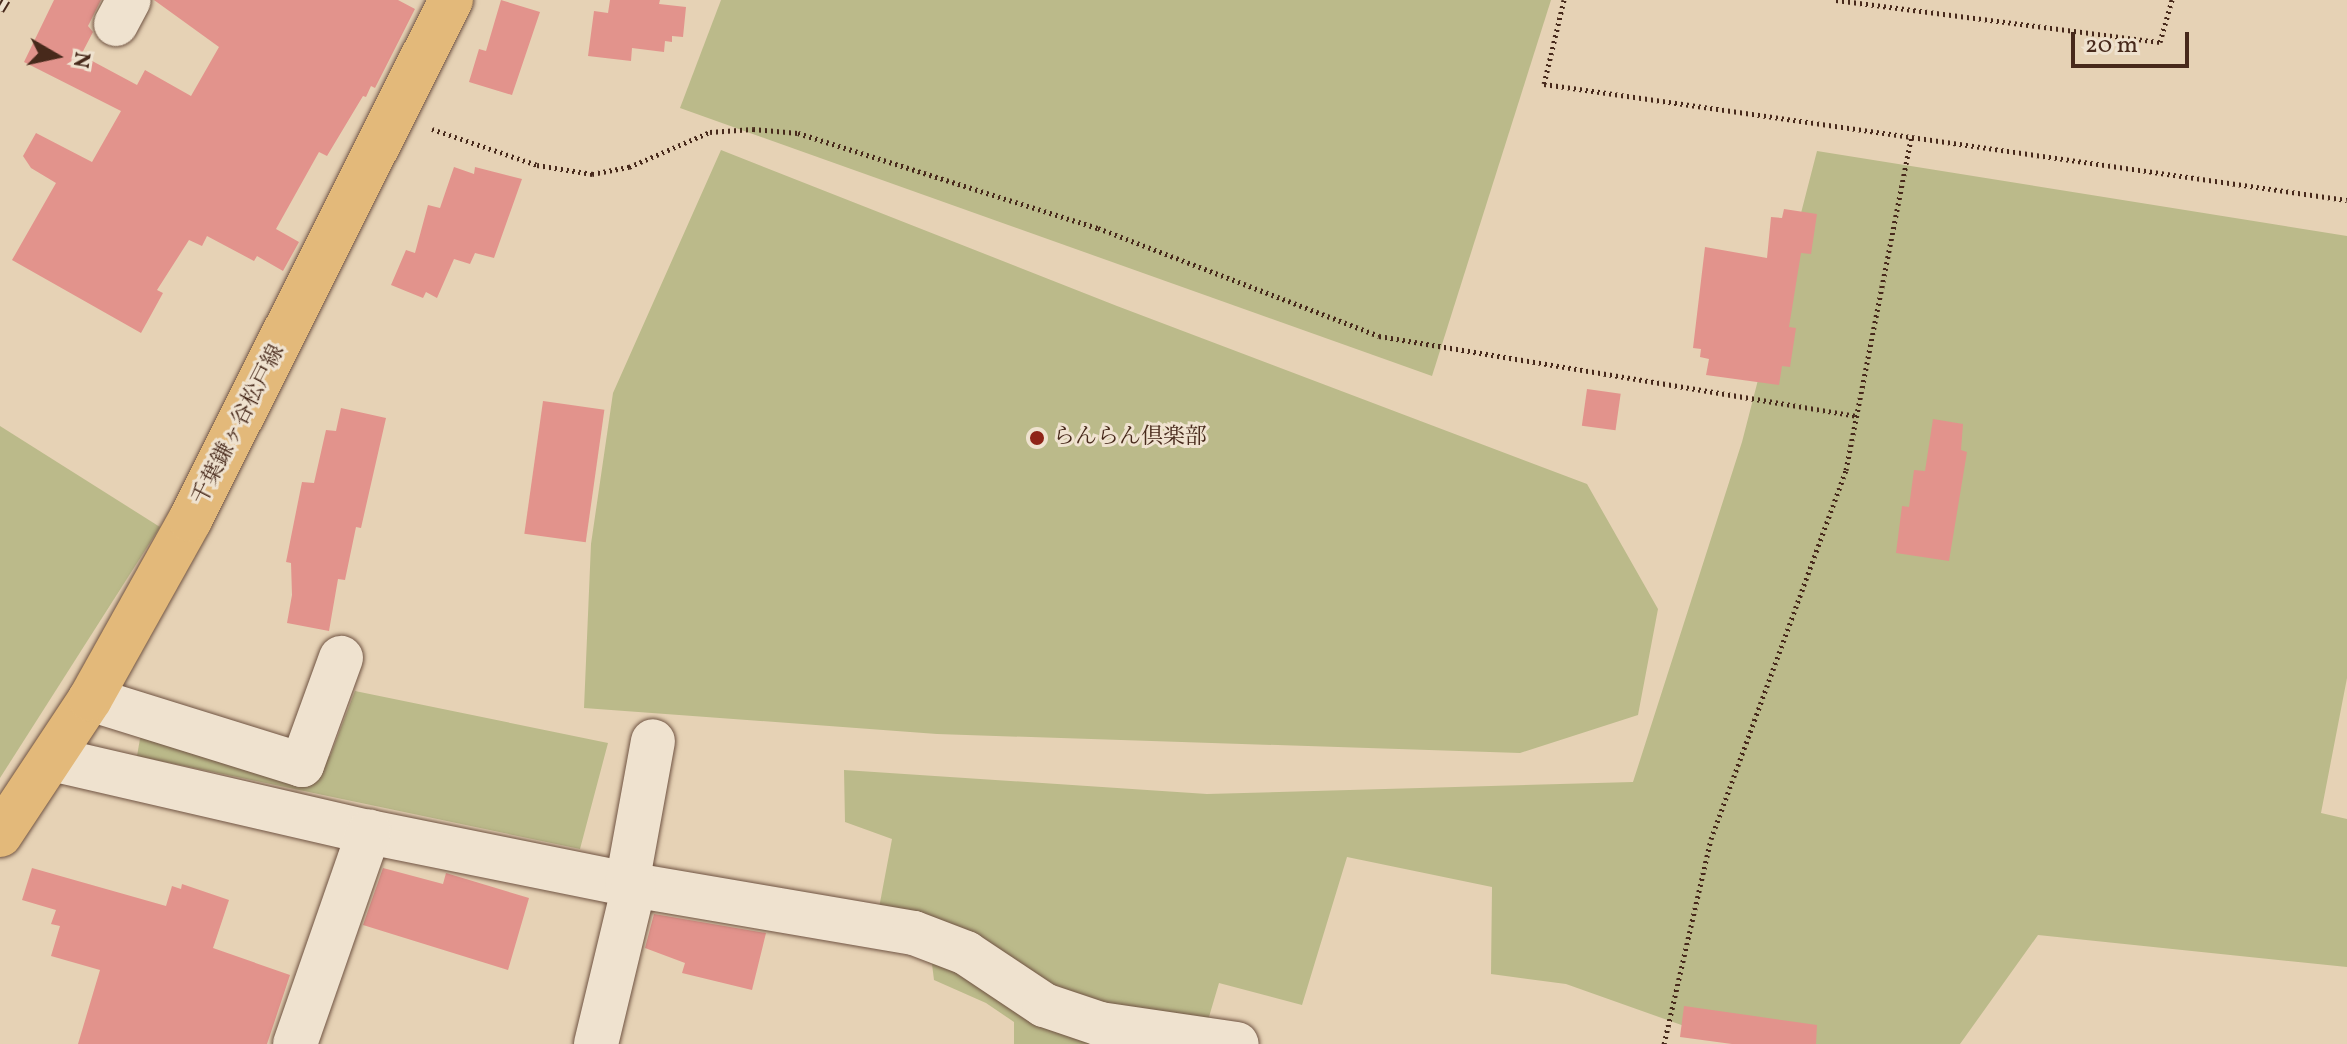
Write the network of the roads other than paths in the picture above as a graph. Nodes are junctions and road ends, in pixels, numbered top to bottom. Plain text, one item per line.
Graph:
1 (442, 3) edge
2 (341, 658) dead end
3 (90, 699) junction
4 (653, 741) dead end
5 (52, 759) junction
6 (369, 832) junction
7 (0, 835) edge
8 (631, 885) junction
9 (295, 1044) edge
10 (596, 1044) edge
11 (1237, 1044) edge

1 - 3 main road, 千葉鎌ヶ谷松戸線
2 - 3 street
3 - 5 main road, 千葉鎌ヶ谷松戸線
4 - 8 street
5 - 6 street
5 - 7 main road, 千葉鎌ヶ谷松戸線
6 - 8 street
6 - 9 street
8 - 10 street
8 - 11 street

